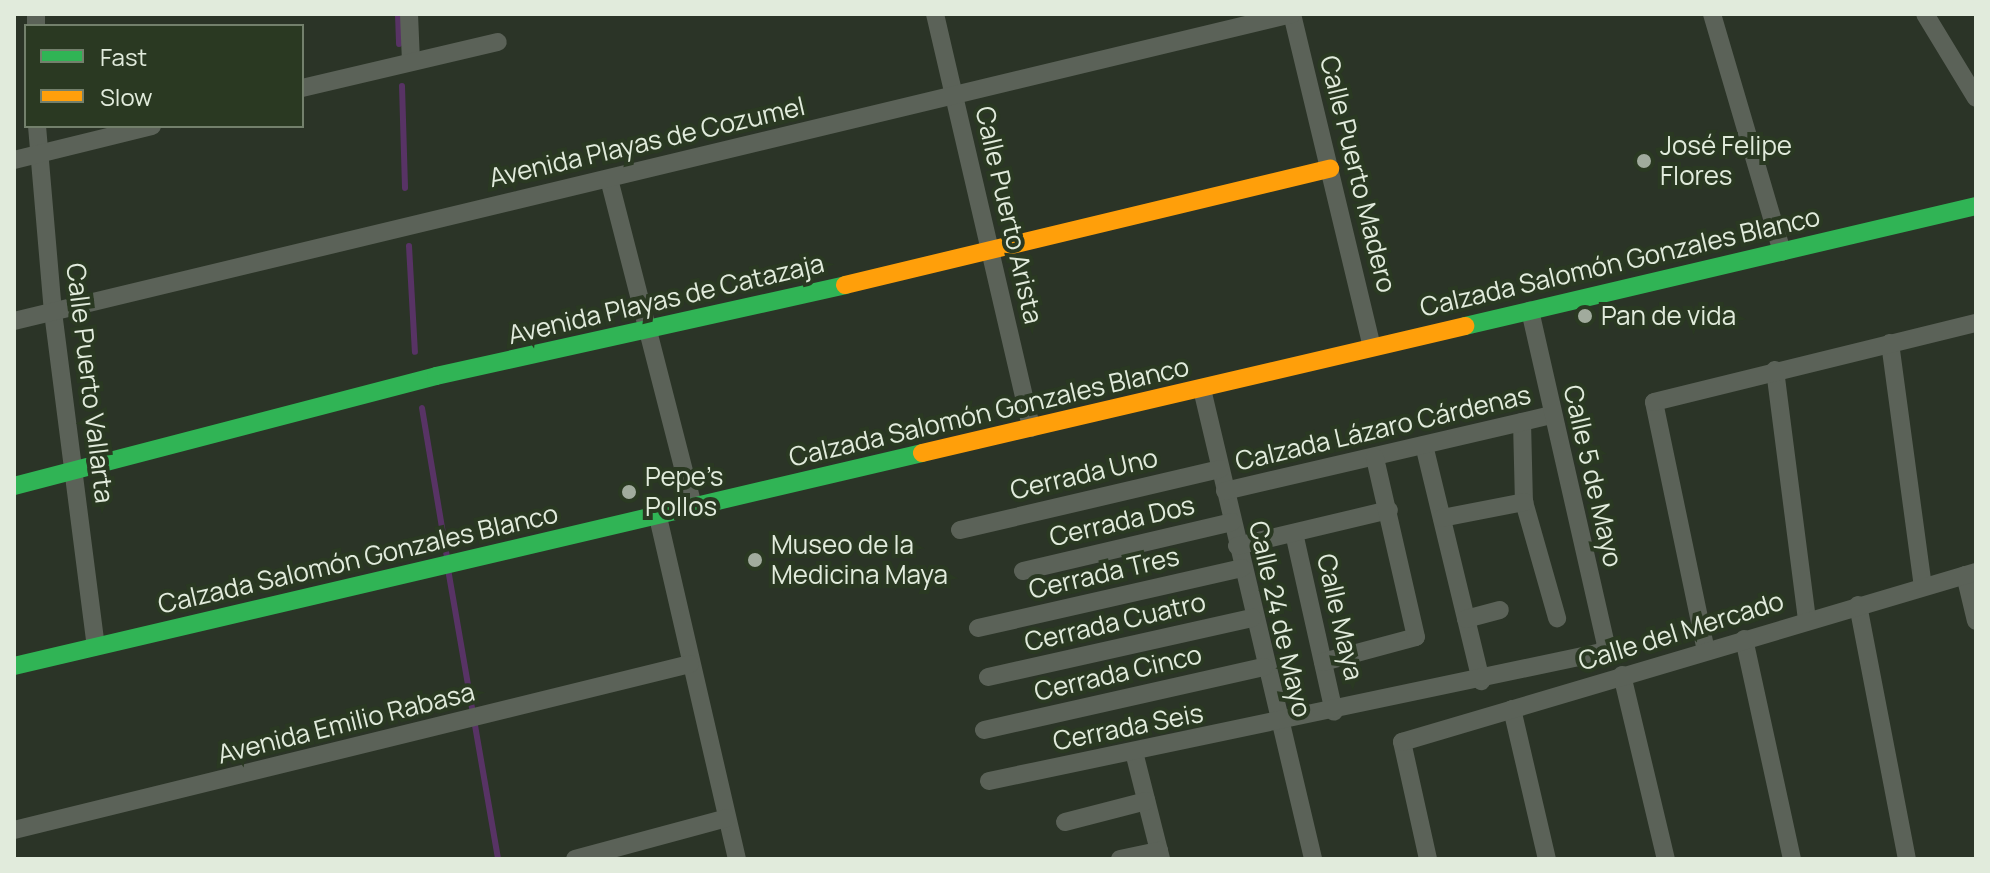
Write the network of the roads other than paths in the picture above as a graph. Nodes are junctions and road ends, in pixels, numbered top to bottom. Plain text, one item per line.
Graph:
1 (409, 14) edge
2 (935, 14) edge
3 (1292, 14) edge
4 (1712, 14) edge
5 (1925, 14) edge
6 (498, 42) dead end
7 (411, 61) junction
8 (304, 88) edge
9 (955, 97) junction
10 (1976, 98) edge
11 (37, 128) edge
12 (144, 128) edge
13 (37, 155) junction
14 (14, 160) edge
15 (1330, 169) junction
16 (609, 179) junction
17 (1976, 206) edge
18 (992, 252) junction
19 (1782, 252) junction
20 (1530, 311) junction
21 (53, 312) junction
22 (14, 321) edge
23 (1976, 323) edge
24 (649, 331) junction
25 (1890, 343) junction
26 (1372, 346) junction
27 (1775, 370) junction
28 (1202, 389) junction
29 (1552, 415) junction
30 (1522, 422) junction
31 (1031, 428) junction
32 (1424, 445) junction
33 (1375, 458) junction
34 (1220, 469) junction
35 (75, 472) junction
36 (14, 486) edge
37 (1225, 491) junction
38 (1524, 502) junction
39 (693, 507) junction
40 (1389, 510) junction
41 (658, 517) junction
42 (1442, 518) junction
43 (1232, 522) junction
44 (960, 530) dead end
45 (1294, 533) junction
46 (1237, 546) junction
47 (1242, 568) junction
48 (1023, 571) dead end
49 (1970, 573) edge
50 (1923, 586) junction
51 (1858, 605) junction
52 (1500, 610) dead end
53 (1253, 618) junction
54 (1557, 618) dead end
55 (1466, 619) junction
56 (1807, 620) junction
57 (1976, 621) edge
58 (978, 628) dead end
59 (1744, 639) junction
60 (96, 646) junction
61 (1706, 651) junction
62 (1602, 652) joint
63 (1323, 662) junction
64 (690, 664) junction
65 (14, 666) edge
66 (1264, 667) junction
67 (1622, 675) junction
68 (988, 677) dead end
69 (1481, 681) junction
70 (1512, 709) junction
71 (1334, 712) junction
72 (1277, 724) junction
73 (984, 730) dead end
74 (1134, 752) junction
75 (989, 781) dead end
76 (1146, 801) junction
77 (727, 818) junction
78 (1065, 822) dead end
79 (14, 830) edge
80 (1160, 855) edge
81 (575, 859) edge
82 (737, 859) edge
83 (1120, 859) edge
84 (1313, 859) edge
85 (1428, 859) edge
86 (1547, 859) edge
87 (1666, 859) edge
88 (1792, 859) edge
89 (1907, 859) edge

1 - 7 street
2 - 9 street, Calle Puerto Arista
3 - 9 street, Avenida Playas de Cozumel
3 - 15 street, Calle Puerto Madero
4 - 19 street
5 - 10 street
6 - 7 street
7 - 8 street
9 - 16 street, Avenida Playas de Cozumel
9 - 18 street, Calle Puerto Arista
11 - 13 street, Calle Puerto Vallarta
12 - 13 street
13 - 14 street
13 - 21 street, Calle Puerto Vallarta
15 - 18 street, Avenida Playas de Catazaja
15 - 26 street, Calle Puerto Madero
16 - 21 street, Avenida Playas de Cozumel
16 - 24 street
17 - 19 street, Calzada Salomón Gonzales Blanco
18 - 24 street, Avenida Playas de Catazaja
18 - 31 street, Calle Puerto Arista
19 - 20 street, Calzada Salomón Gonzales Blanco
20 - 26 street, Calzada Salomón Gonzales Blanco
20 - 29 street, Calle 5 de Mayo
21 - 22 street, Avenida Playas de Cozumel
21 - 35 street, Calle Puerto Vallarta
23 - 25 street
24 - 35 street, Avenida Playas de Catazaja
24 - 39 street
25 - 27 street
25 - 50 street
26 - 28 street, Calzada Salomón Gonzales Blanco
27 - 56 street
27 - 61 street
28 - 31 street, Calzada Salomón Gonzales Blanco
28 - 34 street, Calle 24 de Mayo
29 - 30 street, Calzada Lázaro Cárdenas
29 - 62 street, Calle 5 de Mayo
30 - 32 street, Calzada Lázaro Cárdenas
30 - 38 street
31 - 39 street, Calzada Salomón Gonzales Blanco
32 - 33 street, Calzada Lázaro Cárdenas
32 - 42 street
33 - 37 street, Calzada Lázaro Cárdenas
33 - 40 street
34 - 37 street, Calle 24 de Mayo
34 - 44 street, Cerrada Uno
35 - 36 street, Avenida Playas de Catazaja
35 - 60 street, Calle Puerto Vallarta
37 - 43 street, Calle 24 de Mayo
38 - 42 street
38 - 54 street
39 - 41 street, Calzada Salomón Gonzales Blanco
40 - 45 street
40 - 63 street
41 - 60 street, Calzada Salomón Gonzales Blanco
41 - 64 street
42 - 55 street
43 - 46 street, Calle 24 de Mayo
43 - 48 street, Cerrada Dos
45 - 46 street
45 - 63 street, Calle Maya
46 - 47 street, Calle 24 de Mayo
47 - 53 street, Calle 24 de Mayo
47 - 58 street, Cerrada Tres
49 - 50 street, Calle del Mercado
49 - 57 street
50 - 51 street, Calle del Mercado
51 - 56 street, Calle del Mercado
51 - 89 street
52 - 55 street
53 - 66 street, Calle 24 de Mayo
53 - 68 street, Cerrada Cuatro
55 - 69 street
56 - 59 street, Calle del Mercado
59 - 61 street, Calle del Mercado
59 - 88 street
60 - 65 street, Calzada Salomón Gonzales Blanco
61 - 67 street, Calle del Mercado
62 - 69 street, Calle del Mercado
63 - 71 street, Calle Maya
64 - 77 street
64 - 79 street, Avenida Emilio Rabasa
66 - 72 street, Calle 24 de Mayo
66 - 73 street, Cerrada Cinco
67 - 70 street, Calle del Mercado
67 - 87 street
69 - 71 street, Calle del Mercado
70 - 85 street, Calle del Mercado
70 - 86 street
71 - 72 street, Calle del Mercado
72 - 74 street, Cerrada Seis
72 - 84 street, Calle 24 de Mayo
74 - 75 street, Cerrada Seis
74 - 76 street
76 - 78 street
76 - 80 street
77 - 81 street
77 - 82 street
80 - 83 street

